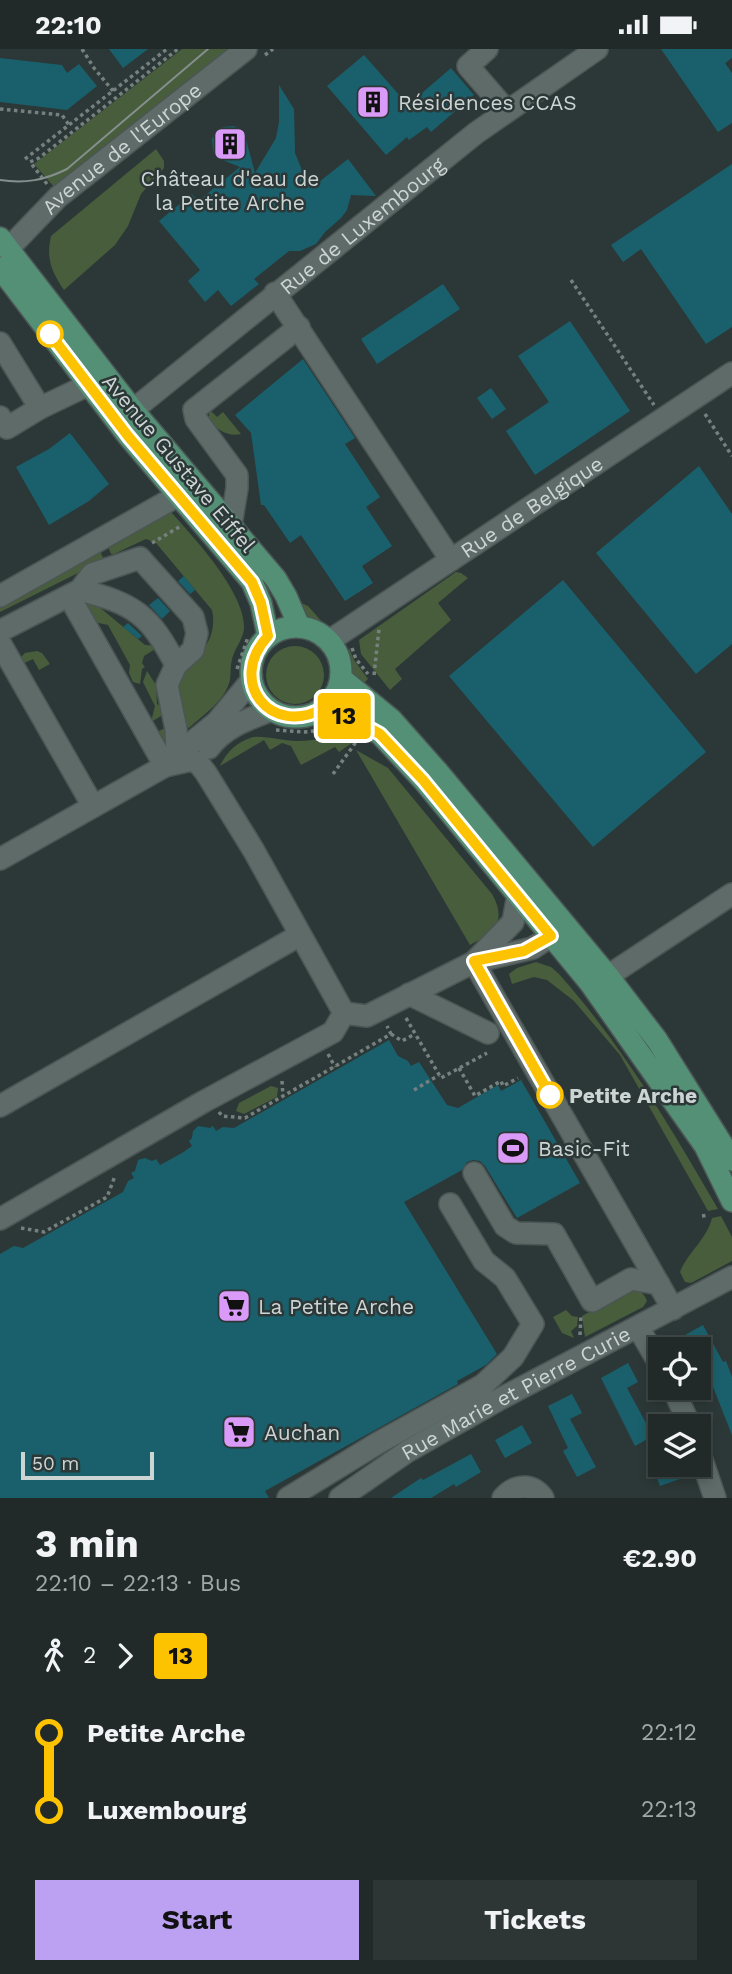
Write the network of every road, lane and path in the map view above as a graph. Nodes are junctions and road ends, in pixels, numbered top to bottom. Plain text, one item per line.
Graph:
1 (82, 49) edge
2 (167, 49) edge
3 (178, 49) edge
4 (246, 49) edge
5 (487, 49) edge
6 (597, 49) edge
7 (113, 91) junction
8 (36, 106) dead end
9 (0, 109) edge
10 (507, 111) junction
11 (36, 113) junction
12 (69, 125) junction
13 (24, 159) dead end
14 (46, 183) dead end
15 (3, 246) edge
16 (0, 268) edge
17 (571, 280) dead end
18 (275, 293) junction
19 (299, 327) junction
20 (0, 343) edge
21 (732, 373) edge
22 (88, 385) junction
23 (40, 408) junction
24 (702, 409) dead end
25 (133, 410) junction
26 (0, 417) edge
27 (663, 418) junction
28 (732, 456) edge
29 (179, 495) junction
30 (183, 522) dead end
31 (231, 525) junction
32 (153, 542) dead end
33 (451, 559) junction
34 (75, 593) junction
35 (0, 596) edge
36 (380, 622) dead end
37 (299, 626) junction
38 (0, 631) edge
39 (259, 634) junction
40 (329, 641) junction
41 (350, 646) dead end
42 (3, 654) edge
43 (176, 665) junction
44 (374, 675) dead end
45 (341, 678) junction
46 (244, 680) junction
47 (374, 685) dead end
48 (324, 708) junction
49 (270, 719) junction
50 (174, 722) junction
51 (329, 730) dead end
52 (206, 741) junction
53 (356, 745) dead end
54 (171, 759) junction
55 (206, 773) junction
56 (333, 774) dead end
57 (93, 806) junction
58 (0, 859) edge
59 (732, 894) edge
60 (518, 895) junction
61 (555, 927) junction
62 (300, 935) junction
63 (474, 961) junction
64 (608, 976) junction
65 (405, 1003) junction
66 (344, 1013) junction
67 (384, 1021) dead end
68 (391, 1034) junction
69 (415, 1034) junction
70 (488, 1043) joint
71 (327, 1053) dead end
72 (335, 1067) junction
73 (459, 1068) junction
74 (439, 1075) junction
75 (518, 1078) dead end
76 (282, 1079) dead end
77 (414, 1090) dead end
78 (283, 1097) junction
79 (0, 1106) edge
80 (216, 1108) dead end
81 (732, 1160) edge
82 (474, 1173) dead end
83 (115, 1175) dead end
84 (732, 1201) edge
85 (450, 1204) dead end
86 (709, 1215) dead end
87 (702, 1216) dead end
88 (6, 1222) edge
89 (732, 1277) edge
90 (659, 1284) junction
91 (673, 1308) junction
92 (580, 1315) dead end
93 (638, 1327) junction
94 (580, 1337) dead end
95 (648, 1344) edge
96 (708, 1477) edge
97 (288, 1498) edge
98 (340, 1498) edge
99 (503, 1498) edge
100 (543, 1498) edge
101 (715, 1498) edge

1 - 7 path
2 - 7 path
3 - 14 path, Avenue de l'Europe
4 - 15 street, Avenue de l'Europe
5 - 10 street
6 - 10 street, Rue de Luxembourg
7 - 12 path
8 - 11 path
9 - 11 path
10 - 18 street, Rue de Luxembourg
11 - 12 path
12 - 13 path
15 - 25 main road, Avenue Gustave Eiffel
16 - 22 main road, Avenue Gustave Eiffel
17 - 27 path
18 - 19 street
18 - 25 street, Rue de Luxembourg
19 - 31 street
19 - 33 street
20 - 23 street
21 - 27 street, Rue de Belgique
22 - 23 street
22 - 29 main road, Avenue Gustave Eiffel
23 - 26 street
24 - 28 path
25 - 31 main road, Avenue Gustave Eiffel
27 - 33 street, Rue de Belgique
29 - 35 street
29 - 39 main road, Avenue Gustave Eiffel
30 - 32 path
31 - 37 main road, Avenue Gustave Eiffel
33 - 40 street, Rue de Belgique
34 - 38 street
34 - 43 street
34 - 43 street
34 - 54 street
36 - 44 path
37 - 39 main road
37 - 40 main road
39 - 46 main road
39 - 46 path
40 - 45 main road
41 - 47 path
42 - 57 street
43 - 50 street
45 - 48 main road
45 - 61 main road
46 - 49 main road
46 - 52 street
48 - 49 main road
48 - 60 main road
49 - 51 path
49 - 52 street
50 - 52 street
50 - 54 street
52 - 54 street
52 - 55 street
53 - 56 path
54 - 55 street
54 - 57 street
55 - 62 street
57 - 58 street
59 - 64 street
60 - 61 main road
60 - 63 street
61 - 63 street
61 - 64 main road
61 - 84 main road
62 - 66 street
62 - 79 street
63 - 65 street
63 - 90 street
64 - 81 main road
65 - 66 street
65 - 69 path
65 - 70 street
66 - 88 street
67 - 68 path
68 - 69 path
68 - 72 path
69 - 74 path
70 - 73 path
71 - 72 path
72 - 78 path
73 - 74 path
73 - 75 path
74 - 77 path
76 - 78 path
78 - 80 path
82 - 90 street
83 - 88 path
85 - 97 street
86 - 87 path
89 - 91 street, Rue Marie et Pierre Curie
90 - 91 street
91 - 93 street, Rue Marie et Pierre Curie
92 - 94 path
93 - 95 street
93 - 98 street, Rue Marie et Pierre Curie
96 - 101 street
99 - 100 street

